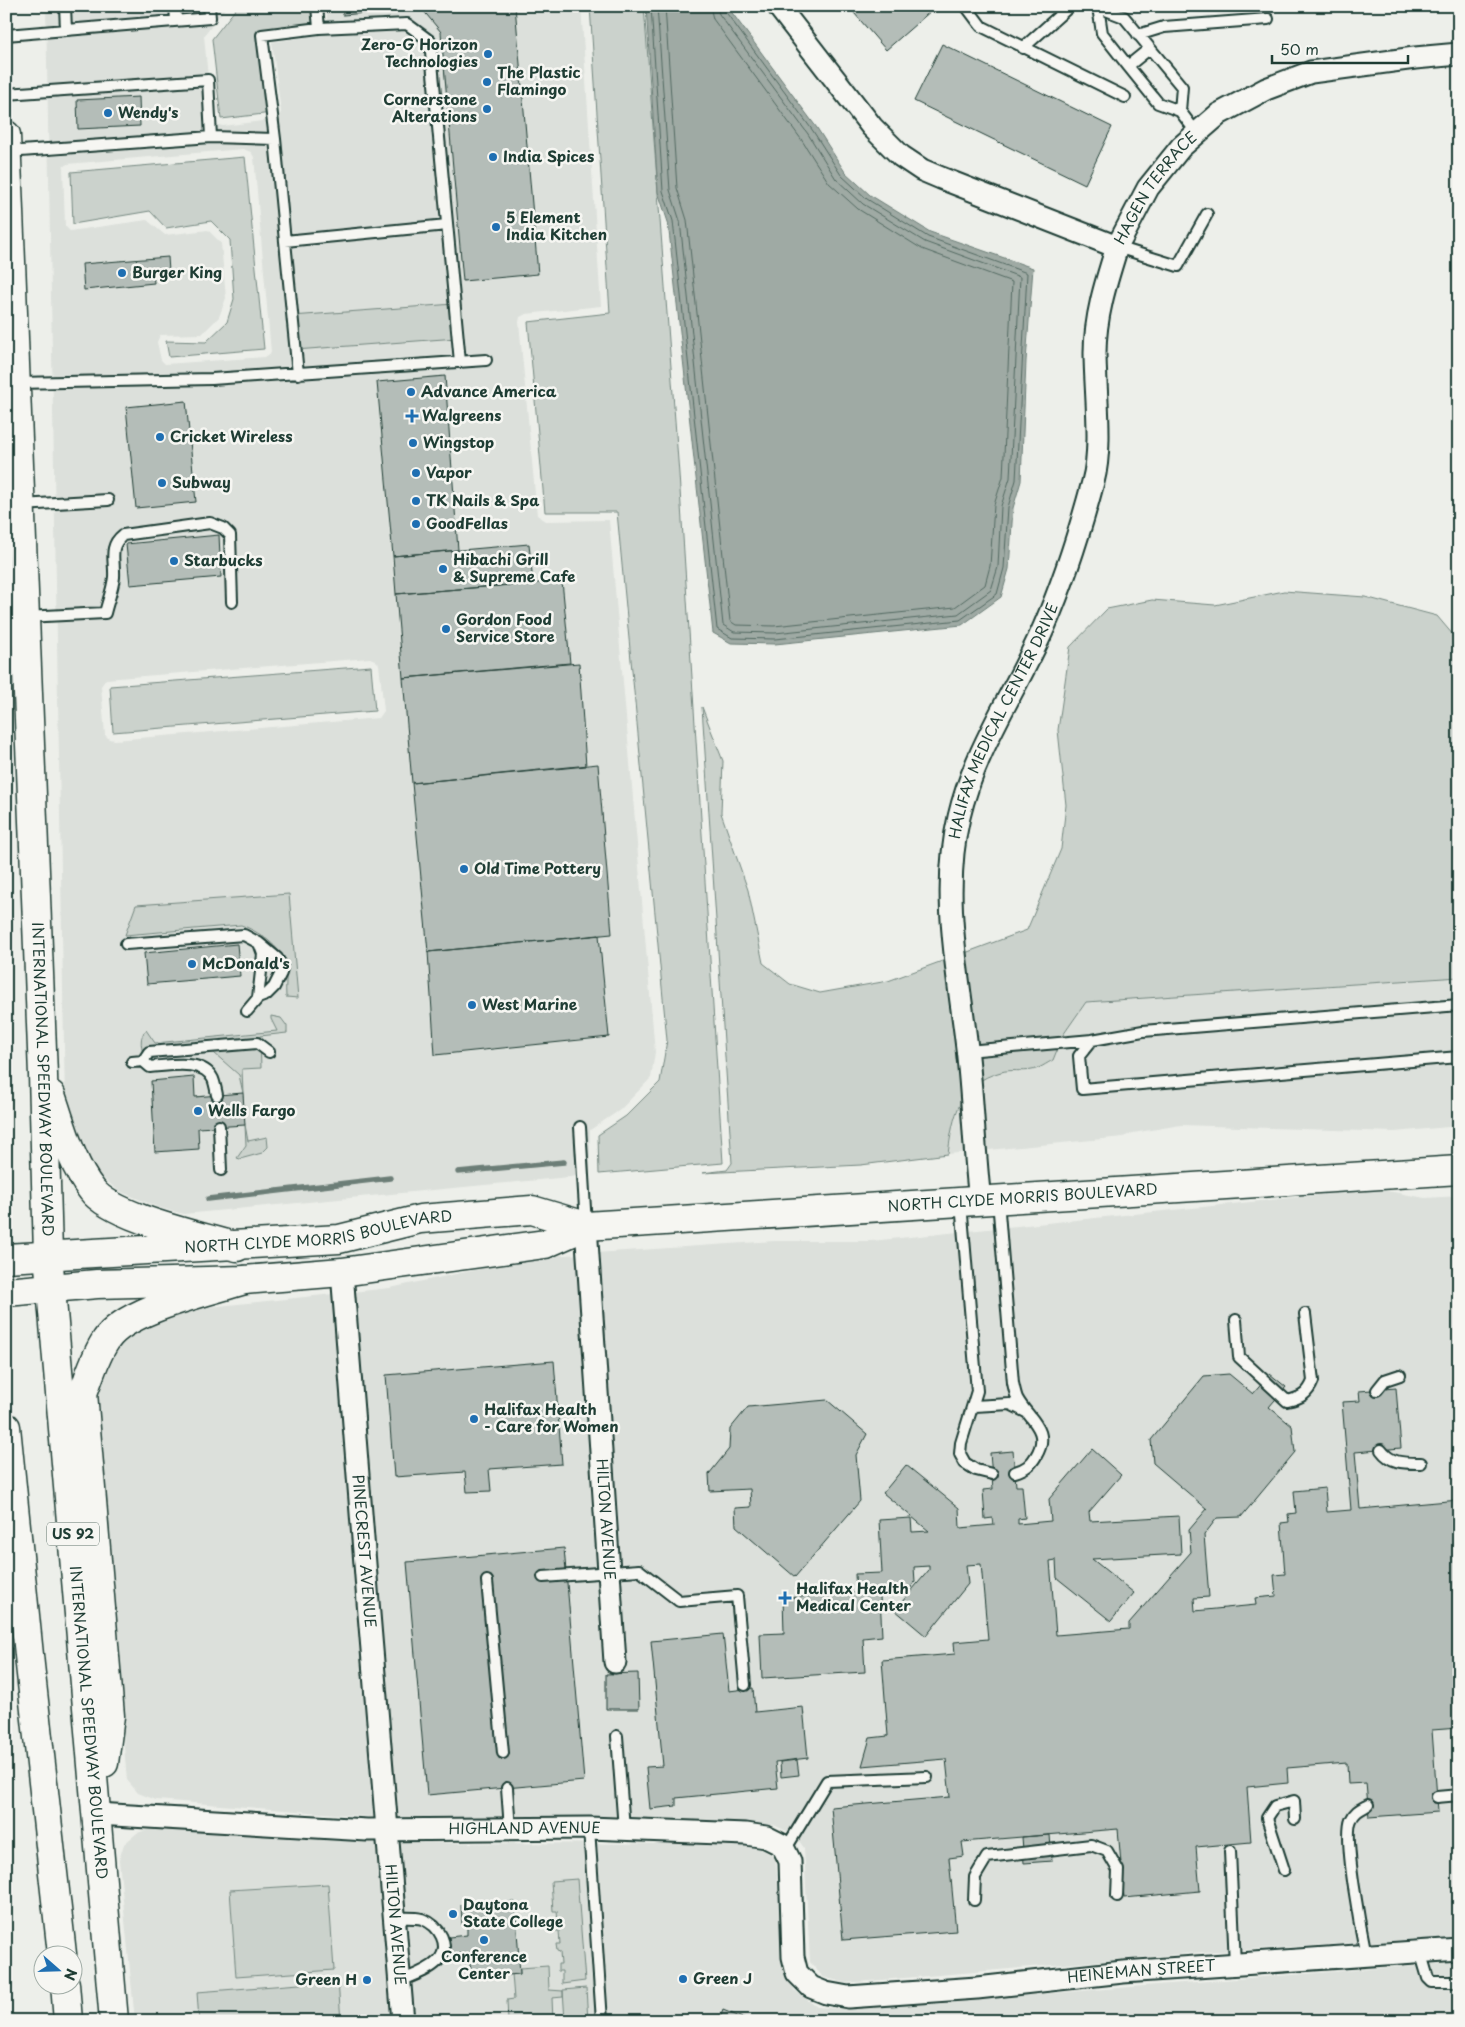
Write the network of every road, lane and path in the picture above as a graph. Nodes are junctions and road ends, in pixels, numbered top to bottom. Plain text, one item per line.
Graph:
1 (65, 6) edge
2 (175, 6) edge
3 (209, 6) edge
4 (317, 6) edge
5 (778, 6) edge
6 (966, 6) edge
7 (1070, 6) edge
8 (1098, 6) edge
9 (1268, 19) dead end
10 (176, 21) junction
11 (319, 28) junction
12 (66, 30) junction
13 (6, 35) edge
14 (1138, 35) junction
15 (1023, 48) junction
16 (1149, 49) junction
17 (1459, 54) edge
18 (1128, 66) junction
19 (6, 94) edge
20 (1125, 97) dead end
21 (1180, 111) junction
22 (1196, 132) junction
23 (211, 137) junction
24 (275, 139) junction
25 (7, 144) edge
26 (1207, 214) dead end
27 (447, 225) junction
28 (285, 240) junction
29 (1117, 247) junction
30 (10, 334) edge
31 (486, 360) dead end
32 (460, 362) junction
33 (298, 374) junction
34 (16, 383) junction
35 (108, 500) dead end
36 (20, 505) junction
37 (232, 602) dead end
38 (24, 617) junction
39 (6, 669) edge
40 (28, 694) junction
41 (259, 943) junction
42 (126, 944) dead end
43 (258, 998) junction
44 (1459, 1006) edge
45 (247, 1010) dead end
46 (1092, 1040) junction
47 (967, 1051) junction
48 (269, 1052) dead end
49 (1459, 1057) edge
50 (143, 1061) junction
51 (132, 1062) dead end
52 (43, 1075) junction
53 (217, 1095) dead end
54 (219, 1126) dead end
55 (580, 1128) dead end
56 (221, 1170) dead end
57 (1459, 1170) edge
58 (980, 1201) junction
59 (586, 1226) junction
60 (237, 1247) junction
61 (48, 1254) junction
62 (6, 1258) edge
63 (342, 1272) junction
64 (244, 1280) junction
65 (51, 1287) junction
66 (6, 1292) edge
67 (1305, 1314) dead end
68 (1236, 1320) dead end
69 (1400, 1375) dead end
70 (1377, 1390) dead end
71 (974, 1406) junction
72 (1029, 1414) junction
73 (6, 1428) edge
74 (1381, 1450) dead end
75 (8, 1463) edge
76 (1420, 1463) dead end
77 (1015, 1472) dead end
78 (992, 1474) dead end
79 (609, 1572) junction
80 (543, 1577) dead end
81 (487, 1581) dead end
82 (615, 1662) dead end
83 (745, 1685) dead end
84 (617, 1736) dead end
85 (503, 1753) dead end
86 (927, 1777) dead end
87 (506, 1788) dead end
88 (1459, 1795) edge
89 (1437, 1797) dead end
90 (1368, 1804) dead end
91 (97, 1814) junction
92 (1295, 1819) dead end
93 (589, 1828) junction
94 (510, 1829) junction
95 (624, 1829) junction
96 (385, 1830) junction
97 (785, 1850) junction
98 (1230, 1851) dead end
99 (1284, 1870) dead end
100 (1118, 1896) dead end
101 (974, 1900) dead end
102 (395, 1918) junction
103 (61, 1944) edge
104 (1459, 1949) edge
105 (1420, 1951) junction
106 (1366, 1955) junction
107 (1235, 1965) junction
108 (400, 1981) junction
109 (1459, 1982) edge
110 (66, 1994) edge
111 (68, 2021) edge
112 (114, 2021) edge
113 (403, 2021) edge
114 (602, 2021) edge

1 - 12 lane
2 - 10 lane
3 - 10 lane
4 - 11 lane
5 - 29 street, HAGEN TERRACE
6 - 15 lane
7 - 15 lane
8 - 14 lane
8 - 18 lane
9 - 14 lane
10 - 12 lane
11 - 24 lane
11 - 27 lane
12 - 13 lane
14 - 16 lane
15 - 20 lane
16 - 18 lane
16 - 21 lane
17 - 22 street, HAGEN TERRACE
18 - 21 lane
19 - 23 lane
21 - 22 lane
22 - 29 street, HAGEN TERRACE
23 - 24 lane
23 - 25 lane
24 - 28 lane
25 - 30 main road, INTERNATIONAL SPEEDWAY BOULEVARD / US 92
26 - 29 lane
27 - 28 lane
27 - 32 lane
28 - 33 lane
29 - 47 street, HALIFAX MEDICAL CENTER DRIVE
30 - 34 main road, INTERNATIONAL SPEEDWAY BOULEVARD / US 92
31 - 32 lane
32 - 33 lane
33 - 34 lane
34 - 36 main road, INTERNATIONAL SPEEDWAY BOULEVARD / US 92
35 - 36 lane
36 - 38 main road, INTERNATIONAL SPEEDWAY BOULEVARD / US 92
37 - 38 lane
38 - 40 main road, INTERNATIONAL SPEEDWAY BOULEVARD / US 92
39 - 40 main road
40 - 52 main road, INTERNATIONAL SPEEDWAY BOULEVARD / US 92
41 - 42 lane
41 - 43 lane
41 - 43 lane
43 - 45 lane
44 - 46 lane
46 - 47 lane
46 - 49 lane
47 - 58 street, HALIFAX MEDICAL CENTER DRIVE
48 - 50 lane
50 - 51 lane
50 - 53 lane
52 - 60 main road
52 - 61 main road, INTERNATIONAL SPEEDWAY BOULEVARD / US 92
54 - 56 lane
55 - 59 lane
57 - 58 main road, NORTH CLYDE MORRIS BOULEVARD
58 - 59 main road, NORTH CLYDE MORRIS BOULEVARD
58 - 71 lane
58 - 72 lane
59 - 60 main road, NORTH CLYDE MORRIS BOULEVARD
59 - 63 main road, NORTH CLYDE MORRIS BOULEVARD
59 - 79 street, HILTON AVENUE
60 - 61 main road, NORTH CLYDE MORRIS BOULEVARD
61 - 62 main road, NORTH CLYDE MORRIS BOULEVARD
61 - 65 main road, INTERNATIONAL SPEEDWAY BOULEVARD / US 92
63 - 64 main road, NORTH CLYDE MORRIS BOULEVARD
63 - 96 street, PINECREST AVENUE
64 - 65 main road, NORTH CLYDE MORRIS BOULEVARD
64 - 91 main road
65 - 66 main road, NORTH CLYDE MORRIS BOULEVARD
65 - 91 main road, INTERNATIONAL SPEEDWAY BOULEVARD / US 92
67 - 68 lane
69 - 70 lane
71 - 72 lane
71 - 78 lane
72 - 77 lane
73 - 75 main road
74 - 76 lane
75 - 103 main road
79 - 80 lane
79 - 82 street, HILTON AVENUE
79 - 83 lane
81 - 85 lane
84 - 95 lane
86 - 97 lane
87 - 94 lane
88 - 89 lane
90 - 106 lane
91 - 96 street, HIGHLAND AVENUE
91 - 112 main road, INTERNATIONAL SPEEDWAY BOULEVARD / US 92
92 - 99 lane
93 - 94 street, HIGHLAND AVENUE
93 - 95 street, HIGHLAND AVENUE
93 - 114 lane
94 - 96 street, HIGHLAND AVENUE
95 - 97 street, HIGHLAND AVENUE
96 - 102 street, HILTON AVENUE
97 - 107 street, HEINEMAN STREET
98 - 107 lane
100 - 101 lane
102 - 108 street, HILTON AVENUE
102 - 108 lane
104 - 105 street, HEINEMAN STREET
105 - 106 street, HEINEMAN STREET
105 - 109 lane
106 - 107 street, HEINEMAN STREET
108 - 113 street, HILTON AVENUE
110 - 111 main road

